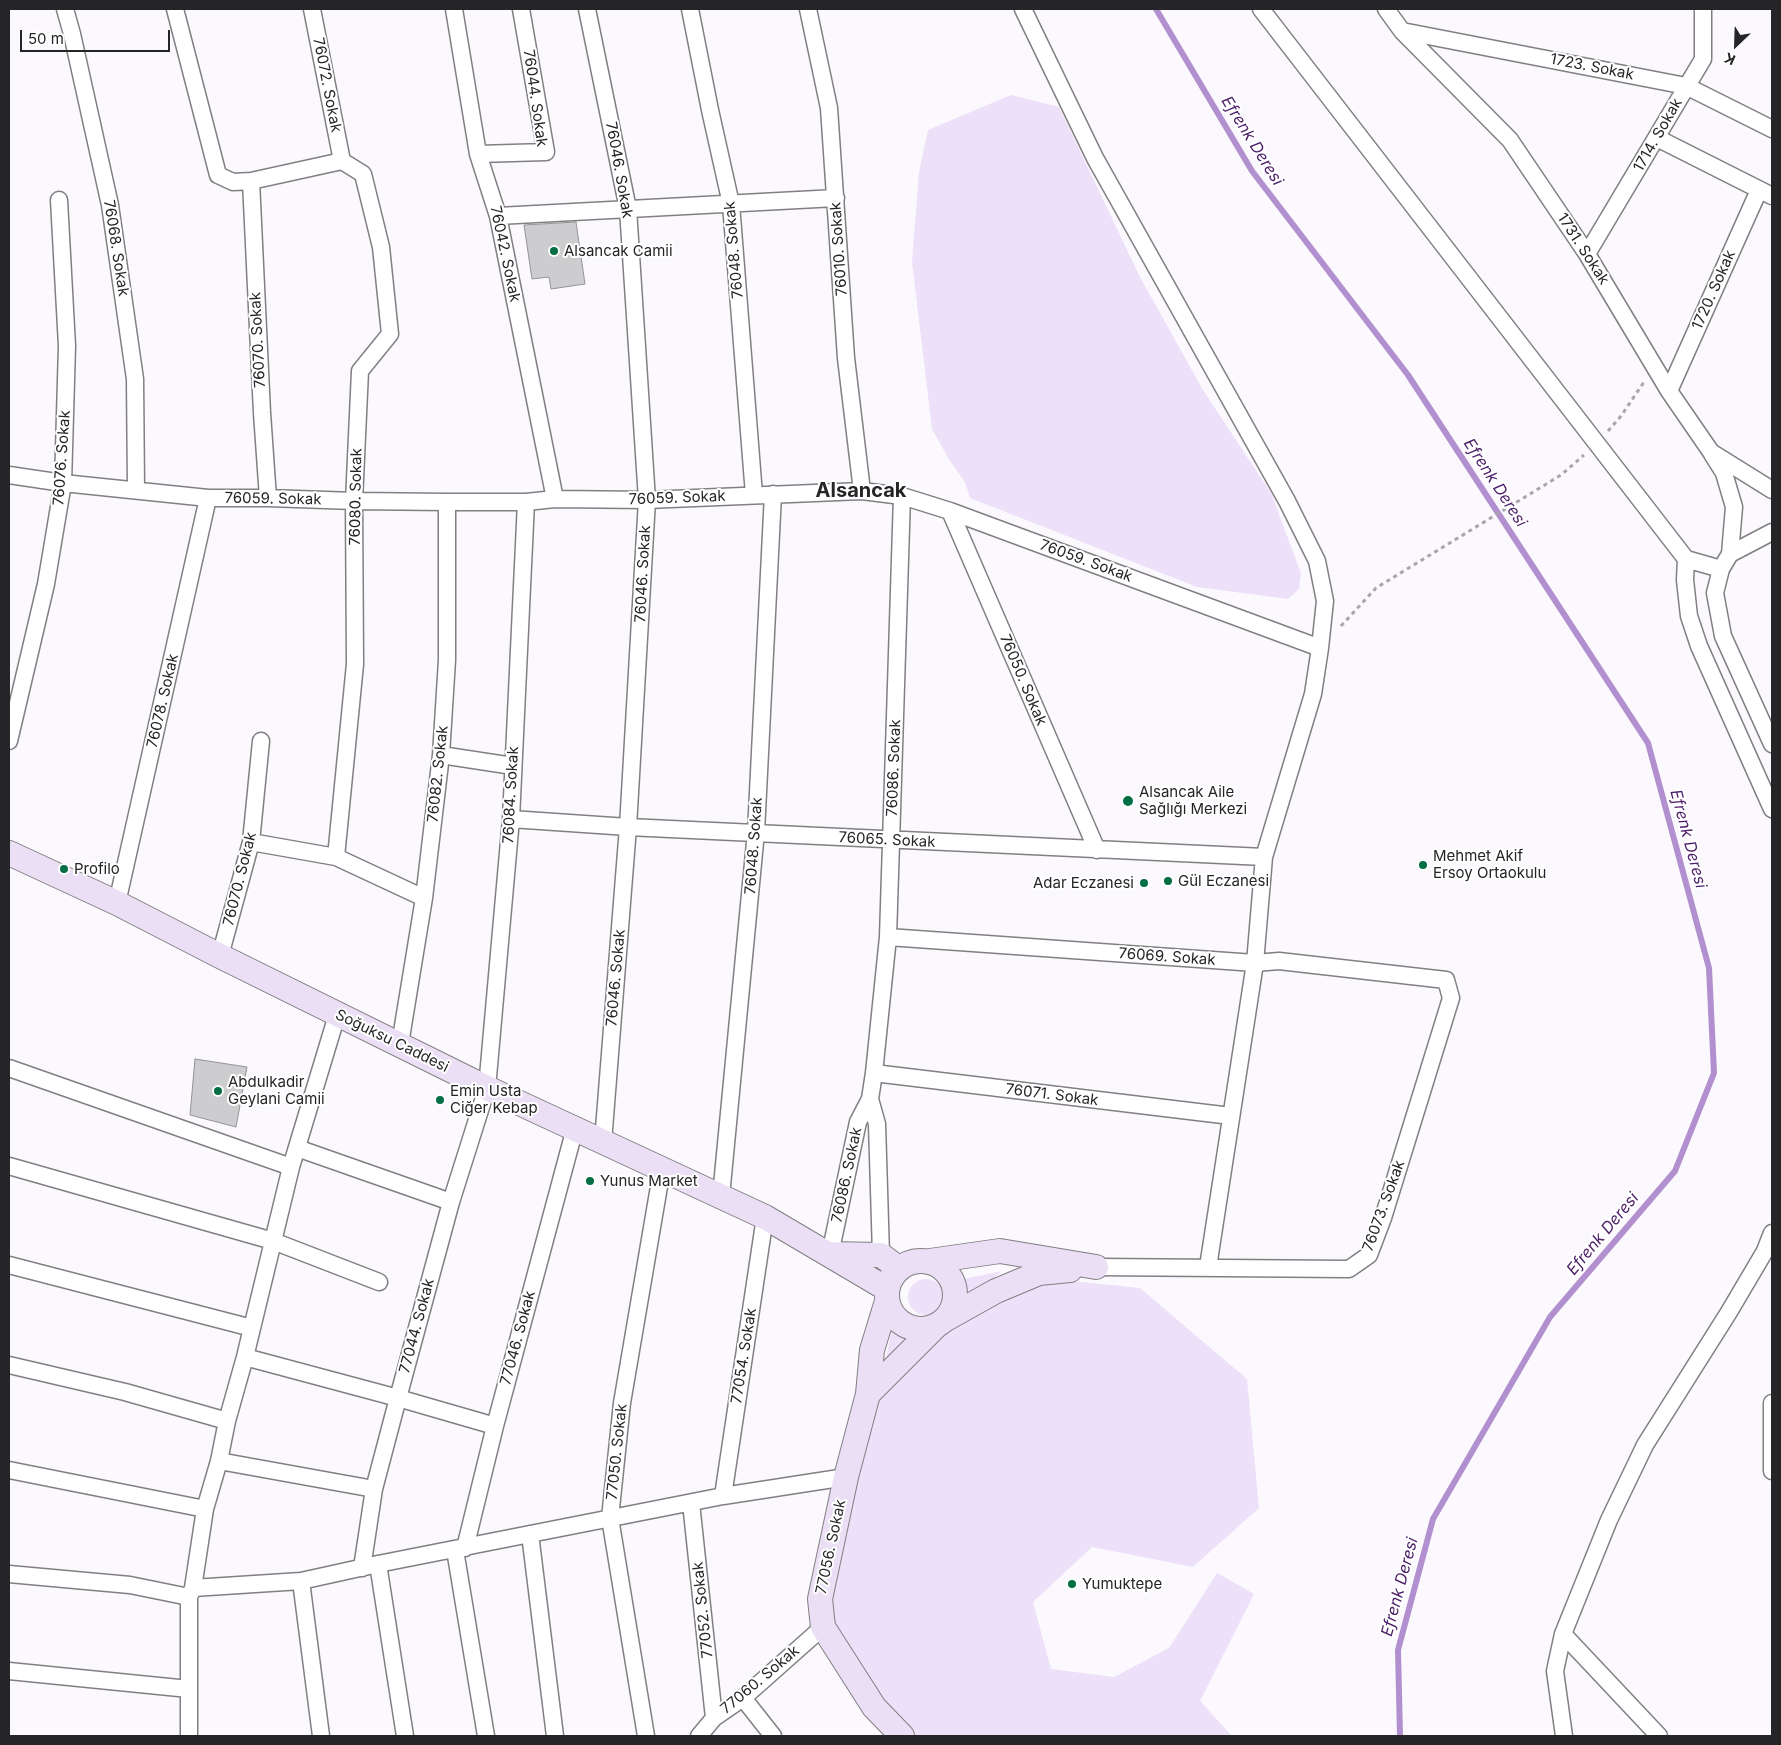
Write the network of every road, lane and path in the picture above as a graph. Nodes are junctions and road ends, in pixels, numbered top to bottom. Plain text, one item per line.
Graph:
1 (65, 9) edge
2 (175, 9) edge
3 (312, 9) edge
4 (454, 9) edge
5 (522, 9) edge
6 (587, 9) edge
7 (690, 9) edge
8 (808, 9) edge
9 (1023, 9) edge
10 (1261, 9) edge
11 (1386, 9) edge
12 (1703, 9) edge
13 (1402, 31) junction
14 (1686, 86) junction
15 (1772, 130) edge
16 (1657, 138) junction
17 (478, 154) junction
18 (342, 161) junction
19 (251, 181) junction
20 (1766, 193) edge
21 (836, 198) junction
22 (59, 200) dead end
23 (731, 204) junction
24 (628, 210) junction
25 (498, 216) junction
26 (1587, 254) junction
27 (1655, 367) junction
28 (1669, 391) junction
29 (1597, 444) junction
30 (1711, 452) junction
31 (9, 476) edge
32 (63, 484) junction
33 (136, 490) junction
34 (1772, 490) edge
35 (862, 491) junction
36 (773, 494) junction
37 (754, 495) junction
38 (902, 496) junction
39 (208, 498) junction
40 (268, 498) junction
41 (555, 499) junction
42 (647, 500) junction
43 (354, 501) junction
44 (447, 502) junction
45 (526, 502) junction
46 (950, 511) junction
47 (1772, 532) edge
48 (1730, 554) junction
49 (1686, 559) junction
50 (1721, 569) junction
51 (1320, 648) junction
52 (9, 741) edge
53 (261, 741) dead end
54 (1772, 744) edge
55 (441, 755) junction
56 (513, 766) junction
57 (1772, 809) edge
58 (510, 819) junction
59 (628, 827) junction
60 (756, 832) junction
61 (892, 840) junction
62 (251, 842) junction
63 (1097, 850) junction
64 (9, 853) edge
65 (336, 857) junction
66 (1264, 857) junction
67 (424, 898) junction
68 (117, 903) junction
69 (888, 937) junction
70 (220, 956) junction
71 (1255, 963) junction
72 (1446, 980) joint
73 (337, 1015) junction
74 (400, 1044) junction
75 (9, 1068) edge
76 (874, 1073) junction
77 (487, 1088) junction
78 (870, 1098) junction
79 (1231, 1116) junction
80 (574, 1128) junction
81 (603, 1142) junction
82 (297, 1148) junction
83 (9, 1166) edge
84 (291, 1167) junction
85 (662, 1169) junction
86 (721, 1196) junction
87 (451, 1202) junction
88 (766, 1216) junction
89 (1772, 1232) edge
90 (274, 1241) junction
91 (830, 1254) junction
92 (930, 1261) junction
93 (890, 1262) junction
94 (9, 1265) edge
95 (1096, 1267) junction
96 (1208, 1267) junction
97 (379, 1282) dead end
98 (887, 1295) junction
99 (941, 1323) junction
100 (252, 1328) junction
101 (246, 1357) junction
102 (9, 1364) edge
103 (868, 1394) junction
104 (398, 1398) junction
105 (1772, 1403) edge
106 (227, 1421) junction
107 (495, 1426) junction
108 (219, 1461) junction
109 (9, 1470) edge
110 (1772, 1471) edge
111 (846, 1478) junction
112 (374, 1489) junction
113 (723, 1496) junction
114 (691, 1502) junction
115 (205, 1509) junction
116 (610, 1518) junction
117 (530, 1534) junction
118 (460, 1549) junction
119 (370, 1566) junction
120 (9, 1574) edge
121 (301, 1582) junction
122 (191, 1593) junction
123 (823, 1626) junction
124 (1563, 1634) junction
125 (9, 1671) edge
126 (189, 1689) junction
127 (743, 1698) junction
128 (714, 1718) junction
129 (189, 1736) edge
130 (321, 1736) edge
131 (405, 1736) edge
132 (486, 1736) edge
133 (555, 1736) edge
134 (646, 1736) edge
135 (699, 1736) edge
136 (773, 1736) edge
137 (902, 1736) edge
138 (1564, 1736) edge
139 (1659, 1736) edge

1 - 33 street, 76068. Sokak
2 - 19 street
3 - 18 street, 76072. Sokak
4 - 17 street, 76042. Sokak
5 - 17 street, 76044. Sokak
6 - 24 street, 76046. Sokak
7 - 23 street, 76048. Sokak
8 - 21 street, 76010. Sokak
9 - 51 street
10 - 29 street
11 - 13 street, 1731. Sokak
12 - 14 street, 1714. Sokak
13 - 14 street, 1723. Sokak
13 - 26 street, 1731. Sokak
14 - 15 street, 1723. Sokak
14 - 16 street, 1714. Sokak
16 - 20 street
16 - 26 street, 1714. Sokak
17 - 25 street, 76042. Sokak
18 - 19 street
18 - 43 street, 76080. Sokak
19 - 40 street, 76070. Sokak
20 - 28 street, 1720. Sokak
21 - 23 street
21 - 35 street, 76010. Sokak
22 - 32 street, 76076. Sokak
23 - 24 street
23 - 37 street, 76048. Sokak
24 - 25 street
24 - 42 street, 76046. Sokak
25 - 41 street, 76042. Sokak
26 - 27 street, 1731. Sokak
27 - 28 street, 1731. Sokak
27 - 29 path
28 - 30 street, 1731. Sokak
29 - 49 street
29 - 51 path
30 - 34 street, 1731. Sokak
30 - 48 street
31 - 32 street, 76059. Sokak
32 - 33 street, 76059. Sokak
32 - 52 street, 76076. Sokak
33 - 39 street, 76059. Sokak
35 - 36 street, 76059. Sokak
35 - 38 street, 76059. Sokak
36 - 37 street, 76059. Sokak
36 - 60 street, 76048. Sokak
37 - 42 street, 76059. Sokak
38 - 46 street, 76059. Sokak
38 - 61 street, 76086. Sokak
39 - 40 street, 76059. Sokak
39 - 68 street, 76078. Sokak
40 - 43 street, 76059. Sokak
41 - 42 street, 76059. Sokak
41 - 45 street, 76059. Sokak
42 - 59 street, 76046. Sokak
43 - 44 street, 76059. Sokak
43 - 65 street, 76080. Sokak
44 - 45 street, 76059. Sokak
44 - 55 street, 76082. Sokak
45 - 56 street, 76084. Sokak
46 - 51 street, 76059. Sokak
46 - 63 street, 76050. Sokak
47 - 48 street
48 - 50 street
49 - 50 street
49 - 57 street
50 - 54 street
51 - 66 street
53 - 62 street, 76070. Sokak
55 - 56 street
55 - 67 street, 76082. Sokak
56 - 58 street, 76084. Sokak
58 - 59 street, 76065. Sokak
58 - 77 street, 76084. Sokak
59 - 60 street, 76065. Sokak
59 - 81 street, 76046. Sokak
60 - 61 street, 76065. Sokak
60 - 86 street, 76048. Sokak
61 - 63 street, 76065. Sokak
61 - 69 street, 76086. Sokak
62 - 65 street
62 - 70 street, 76070. Sokak
63 - 66 street, 76065. Sokak
64 - 68 street, Soğuksu Caddesi
65 - 67 street
66 - 71 street
67 - 74 street, 76082. Sokak
68 - 70 street, Soğuksu Caddesi
69 - 71 street, 76069. Sokak
69 - 76 street, 76086. Sokak
70 - 73 street, Soğuksu Caddesi
71 - 72 street, 76069. Sokak
71 - 79 street
72 - 96 street, 76073. Sokak
73 - 74 street, Soğuksu Caddesi
73 - 82 street
74 - 77 street, Soğuksu Caddesi
75 - 84 street
76 - 78 street, 76086. Sokak
76 - 79 street, 76071. Sokak
77 - 80 street, Soğuksu Caddesi
77 - 87 street, 77044. Sokak
78 - 91 street, 76086. Sokak
78 - 93 street, 76086. Sokak
79 - 96 street
80 - 81 street, Soğuksu Caddesi
80 - 107 street, 77046. Sokak
81 - 85 street, Soğuksu Caddesi
82 - 84 street
82 - 87 street
83 - 90 street
84 - 90 street
85 - 86 street, Soğuksu Caddesi
85 - 116 street, 77050. Sokak
86 - 88 street, Soğuksu Caddesi
87 - 104 street, 77044. Sokak
88 - 91 street, Soğuksu Caddesi
88 - 113 street, 77054. Sokak
89 - 124 street
90 - 97 street
90 - 100 street
91 - 93 street
91 - 98 street, Soğuksu Caddesi
92 - 93 street
92 - 95 street
92 - 99 street
93 - 98 street
94 - 100 street
95 - 96 street, 76073. Sokak
95 - 99 street
98 - 99 street
98 - 103 street, 77056. Sokak
99 - 103 street
100 - 101 street
101 - 104 street
101 - 106 street
102 - 106 street
103 - 111 street, 77056. Sokak
104 - 107 street
104 - 112 street, 77044. Sokak
105 - 110 street
106 - 108 street
107 - 118 street, 77046. Sokak
108 - 112 street
108 - 115 street
109 - 115 street
111 - 113 street
111 - 123 street, 77056. Sokak
112 - 119 street, 77044. Sokak
113 - 114 street
114 - 116 street
114 - 128 street, 77052. Sokak
115 - 122 street
116 - 117 street
116 - 134 street, 77050. Sokak
117 - 118 street
117 - 133 street
118 - 119 street
118 - 132 street
119 - 121 street
119 - 131 street, 77044. Sokak
120 - 122 street
121 - 122 street
121 - 130 street
122 - 126 street
123 - 127 street, 77060. Sokak
123 - 137 street, 77056. Sokak
124 - 138 street
124 - 139 street
125 - 126 street
126 - 129 street
127 - 128 street, 77060. Sokak
127 - 136 street
128 - 135 street, 77060. Sokak

